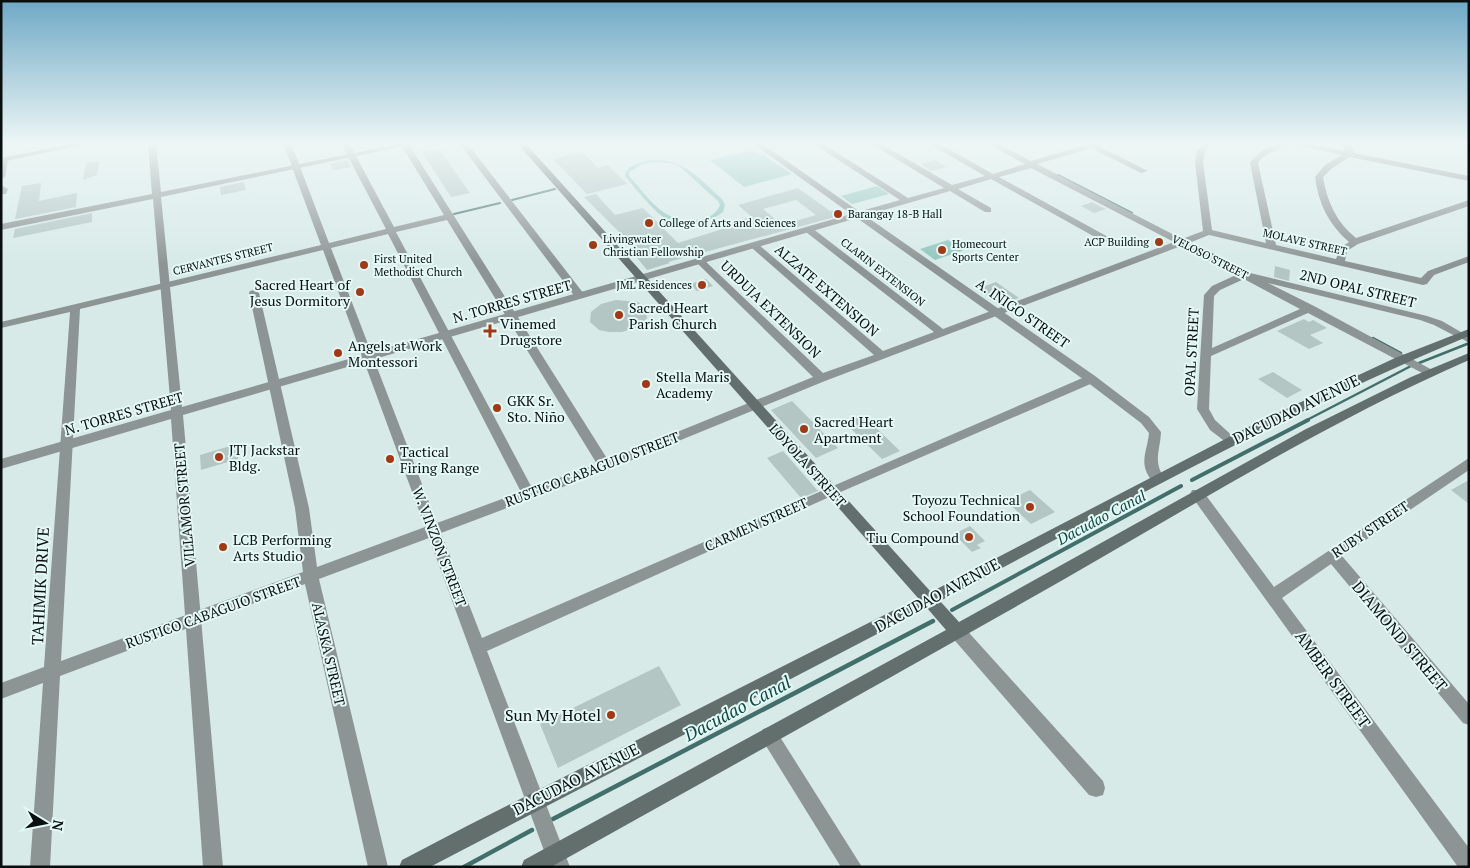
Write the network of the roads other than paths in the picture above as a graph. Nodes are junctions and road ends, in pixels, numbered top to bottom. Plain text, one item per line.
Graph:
1 (155, 184) edge
2 (216, 184) edge
3 (302, 184) edge
4 (366, 184) edge
5 (430, 184) edge
6 (494, 184) edge
7 (557, 184) edge
8 (814, 184) edge
9 (880, 184) edge
10 (942, 184) edge
11 (967, 184) edge
12 (1004, 184) edge
13 (1068, 184) edge
14 (1202, 184) edge
15 (1258, 184) edge
16 (1321, 184) edge
17 (950, 188) junction
18 (156, 196) junction
19 (907, 201) junction
20 (1469, 203) edge
21 (988, 210) dead end
22 (857, 215) junction
23 (451, 216) junction
24 (1, 227) edge
25 (809, 230) junction
26 (390, 231) junction
27 (1208, 232) junction
28 (1107, 240) dead end
29 (1181, 242) junction
30 (1355, 242) junction
31 (755, 246) junction
32 (325, 247) junction
33 (1272, 247) junction
34 (1469, 259) edge
35 (700, 261) junction
36 (1340, 263) junction
37 (1245, 275) junction
38 (641, 278) junction
39 (164, 286) junction
40 (254, 293) dead end
41 (580, 296) junction
42 (75, 308) junction
43 (1310, 308) junction
44 (997, 313) junction
45 (513, 315) junction
46 (1, 325) edge
47 (942, 333) junction
48 (445, 336) junction
49 (1466, 336) edge
50 (1207, 354) junction
51 (882, 356) junction
52 (1469, 356) edge
53 (367, 358) junction
54 (1404, 358) junction
55 (1430, 372) junction
56 (821, 378) junction
57 (1091, 379) junction
58 (273, 386) junction
59 (754, 405) junction
60 (177, 414) junction
61 (1231, 440) junction
62 (65, 446) junction
63 (1469, 463) edge
64 (1, 464) edge
65 (605, 466) junction
66 (1157, 478) junction
67 (831, 491) junction
68 (529, 494) junction
69 (1197, 494) junction
70 (434, 530) junction
71 (1332, 555) junction
72 (311, 576) junction
73 (1272, 596) junction
74 (930, 599) junction
75 (194, 619) junction
76 (956, 630) junction
77 (478, 647) junction
78 (53, 671) junction
79 (1, 691) edge
80 (1469, 717) edge
81 (768, 734) junction
82 (1096, 788) dead end
83 (534, 800) junction
84 (557, 860) edge
85 (1469, 865) edge
86 (40, 867) edge
87 (213, 867) edge
88 (378, 867) edge
89 (409, 867) edge
90 (531, 867) edge
91 (852, 867) edge

1 - 18 street, VILLAMOR STREET
2 - 18 street
3 - 32 street, W. VINZON STREET
4 - 26 street
5 - 23 street
6 - 41 street
7 - 38 main road, LOYOLA STREET
8 - 22 street, A. IÑIGO STREET
9 - 19 street
10 - 17 street
11 - 17 street, N. TORRES STREET
12 - 28 street
13 - 29 street, VELOSO STREET
14 - 27 street
15 - 33 street
16 - 30 street
17 - 19 street, N. TORRES STREET
17 - 21 street
18 - 24 street
18 - 39 street, VILLAMOR STREET
19 - 22 street, N. TORRES STREET
20 - 30 street
22 - 25 street, N. TORRES STREET
22 - 44 street, A. IÑIGO STREET
23 - 26 street, CERVANTES STREET
23 - 45 street
25 - 31 street, N. TORRES STREET
25 - 47 street, CLARIN EXTENSION
26 - 32 street, CERVANTES STREET
26 - 48 street
27 - 29 street
27 - 33 street, MOLAVE STREET
29 - 37 street, VELOSO STREET
29 - 44 street, RUSTICO CABAGUIO STREET
30 - 36 street
31 - 35 street, N. TORRES STREET
31 - 51 street, ALZATE EXTENSION
32 - 39 street, CERVANTES STREET
32 - 53 street, W. VINZON STREET
33 - 36 street, MOLAVE STREET
34 - 36 street, MOLAVE STREET
35 - 38 street, N. TORRES STREET
35 - 56 street, URDUJA EXTENSION
37 - 43 street, VELOSO STREET
37 - 49 street, 2ND OPAL STREET
37 - 50 street, OPAL STREET
38 - 41 street, N. TORRES STREET
38 - 59 main road, LOYOLA STREET
39 - 42 street, CERVANTES STREET
39 - 60 street, VILLAMOR STREET
40 - 58 street, ALASKA STREET
41 - 45 street, N. TORRES STREET
42 - 46 street, CERVANTES STREET
42 - 62 street, TAHIMIK DRIVE
43 - 50 street
43 - 54 street, VELOSO STREET
44 - 47 street, RUSTICO CABAGUIO STREET
44 - 57 street, A. IÑIGO STREET
45 - 48 street, N. TORRES STREET
45 - 65 street
47 - 51 street, RUSTICO CABAGUIO STREET
48 - 53 street, N. TORRES STREET
48 - 68 street
49 - 54 main road, DACUDAO AVENUE
50 - 61 street, OPAL STREET
51 - 56 street, RUSTICO CABAGUIO STREET
52 - 55 main road, DACUDAO AVENUE
53 - 58 street, N. TORRES STREET
53 - 70 street, W. VINZON STREET
54 - 55 street, VELOSO STREET
54 - 61 main road, DACUDAO AVENUE
55 - 69 main road, DACUDAO AVENUE
56 - 59 street, RUSTICO CABAGUIO STREET
57 - 66 street, A. IÑIGO STREET
57 - 67 street, CARMEN STREET
58 - 60 street, N. TORRES STREET
58 - 72 street, ALASKA STREET
59 - 65 street, RUSTICO CABAGUIO STREET
59 - 67 main road, LOYOLA STREET
60 - 62 street, N. TORRES STREET
60 - 75 street, VILLAMOR STREET
61 - 66 main road, DACUDAO AVENUE
62 - 64 street, N. TORRES STREET
62 - 78 street, TAHIMIK DRIVE
63 - 71 street, RUBY STREET
65 - 68 street, RUSTICO CABAGUIO STREET
66 - 74 main road, DACUDAO AVENUE
67 - 74 main road, LOYOLA STREET
67 - 77 street, CARMEN STREET
68 - 70 street, RUSTICO CABAGUIO STREET
69 - 73 street, AMBER STREET
69 - 76 main road, DACUDAO AVENUE
70 - 72 street, RUSTICO CABAGUIO STREET
70 - 77 street, W. VINZON STREET
71 - 73 street, RUBY STREET
71 - 80 street, DIAMOND STREET
72 - 75 street, RUSTICO CABAGUIO STREET
72 - 88 street, ALASKA STREET
73 - 85 street, AMBER STREET
74 - 76 main road, LOYOLA STREET
74 - 83 main road, DACUDAO AVENUE
75 - 78 street, RUSTICO CABAGUIO STREET
75 - 87 street, VILLAMOR STREET
76 - 81 main road, DACUDAO AVENUE
76 - 82 street, LOYOLA STREET
77 - 83 street, W. VINZON STREET
78 - 79 street, RUSTICO CABAGUIO STREET
78 - 86 street, TAHIMIK DRIVE
81 - 84 main road, DACUDAO AVENUE
81 - 91 street
83 - 84 street, W. VINZON STREET
83 - 89 main road, DACUDAO AVENUE
84 - 90 main road, DACUDAO AVENUE

